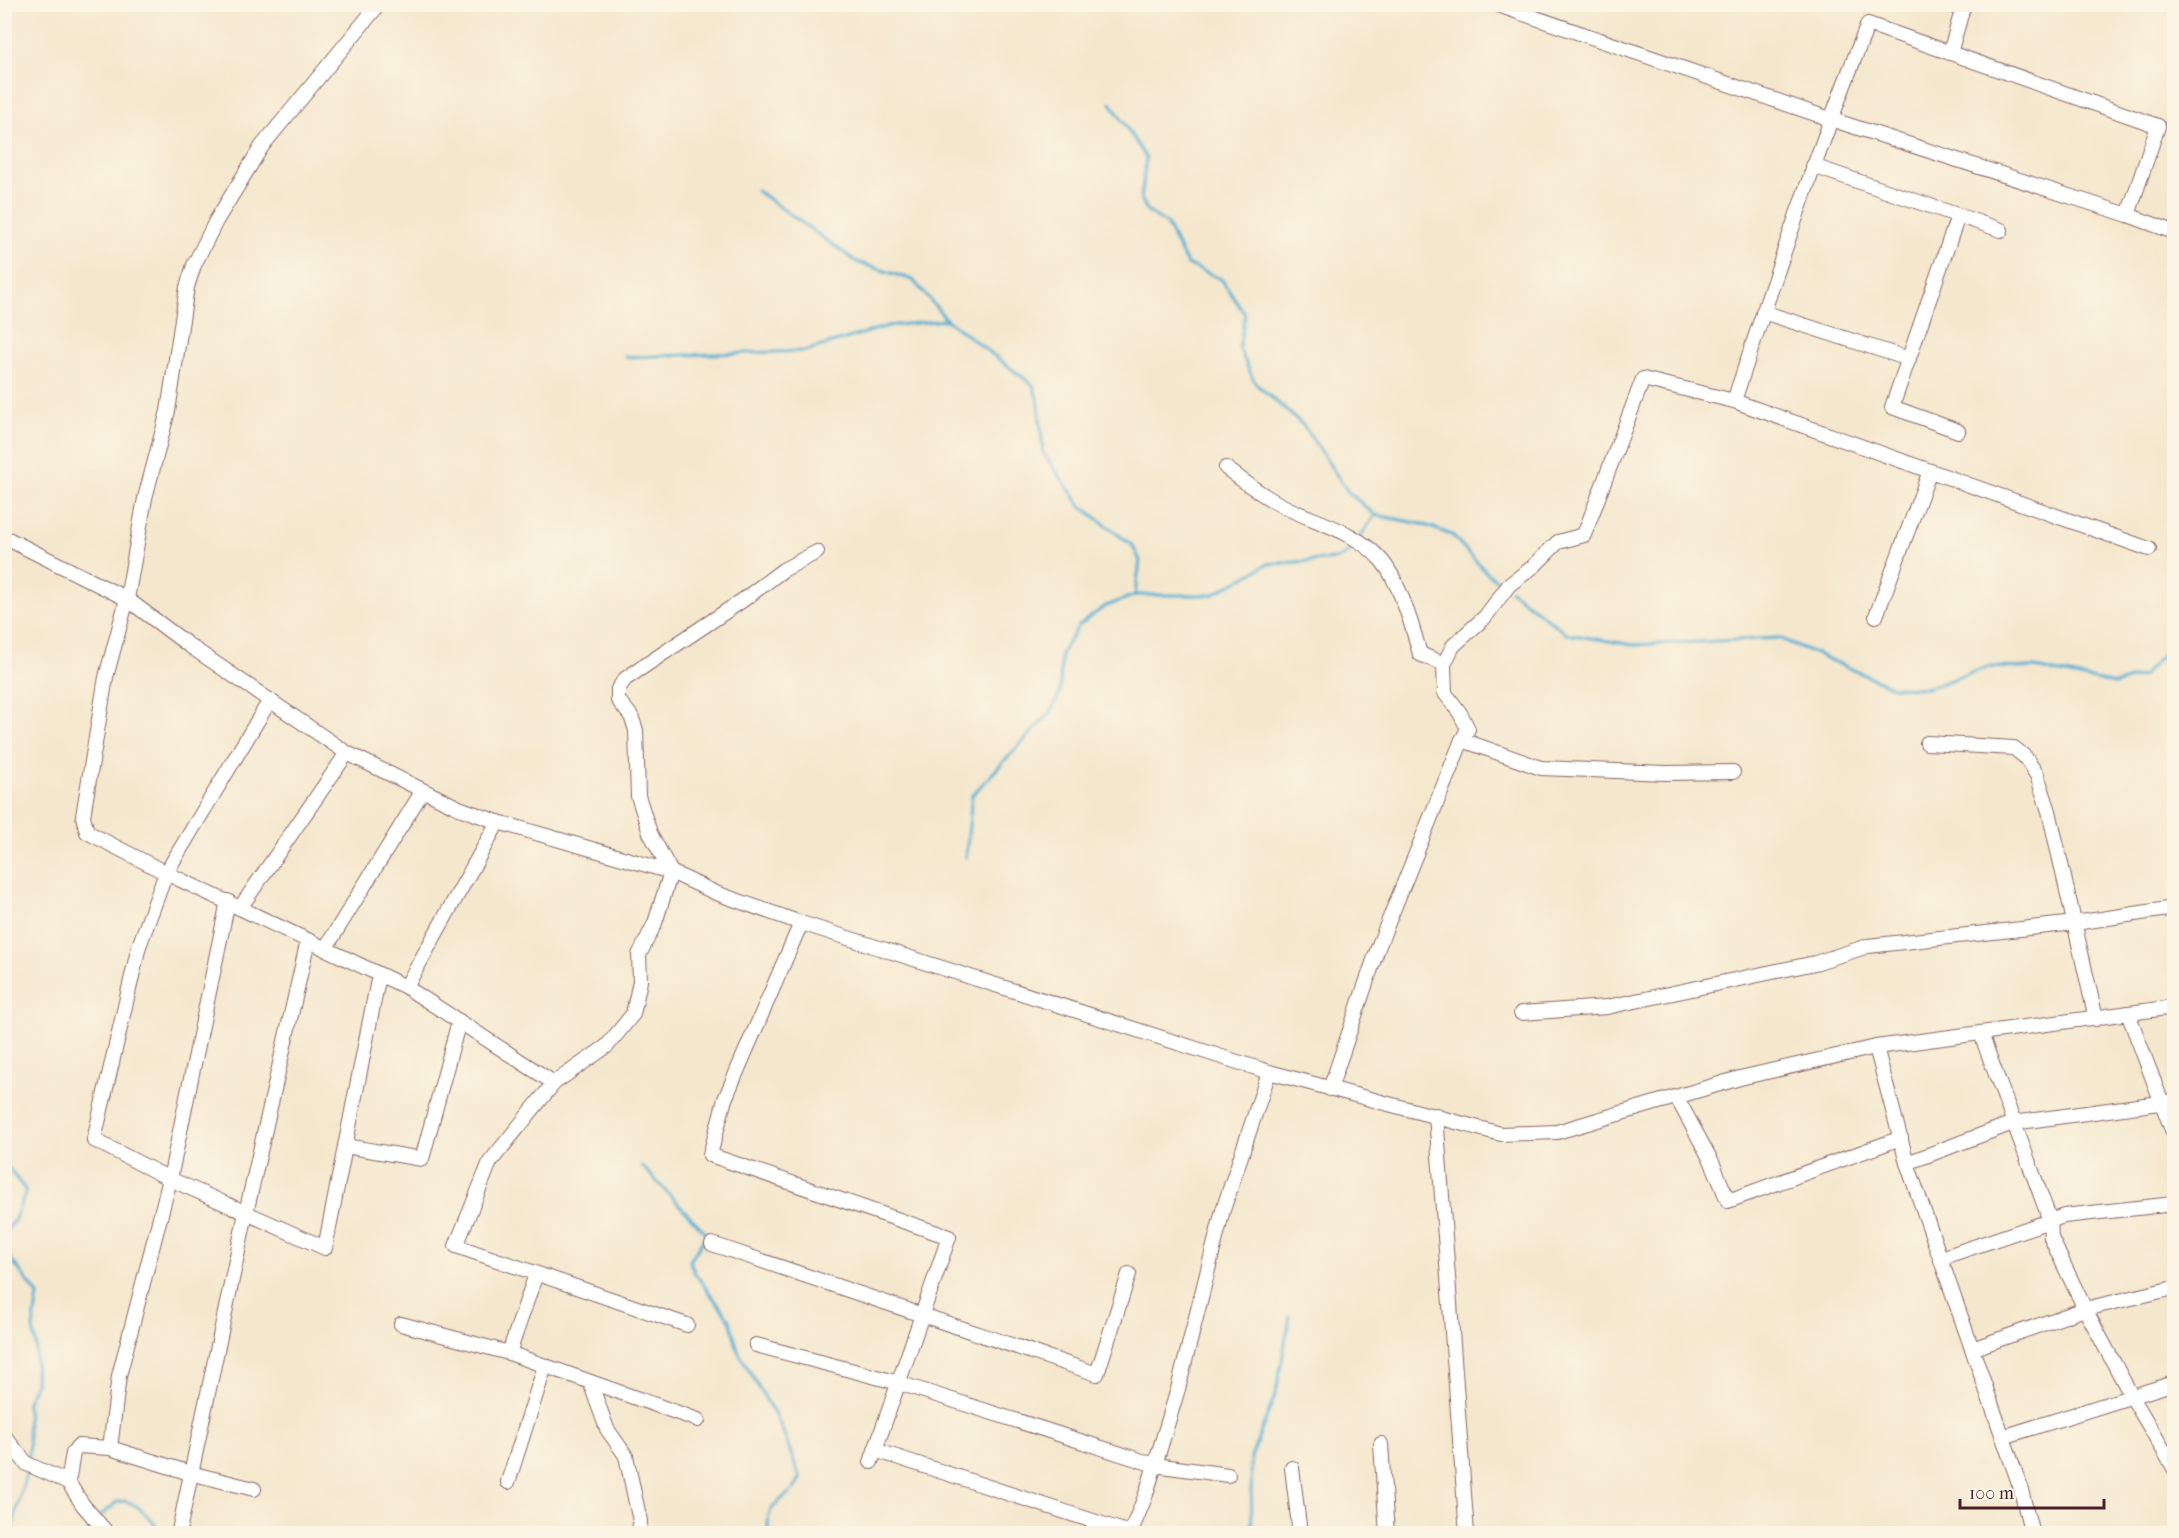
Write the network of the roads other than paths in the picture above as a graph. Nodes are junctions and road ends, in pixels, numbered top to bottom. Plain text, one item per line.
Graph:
1 (379, 4) edge
2 (1494, 4) edge
3 (1965, 4) edge
4 (1950, 52) junction
5 (1830, 119) junction
6 (1813, 166) junction
7 (2128, 215) junction
8 (1958, 216) junction
9 (2001, 230) dead end
10 (2175, 232) edge
11 (1763, 312) junction
12 (1909, 359) junction
13 (1734, 401) junction
14 (1958, 431) dead end
15 (1226, 468) dead end
16 (1930, 471) junction
17 (4, 537) edge
18 (2149, 549) dead end
19 (817, 552) dead end
20 (127, 599) junction
21 (1876, 616) dead end
22 (1444, 664) junction
23 (270, 700) junction
24 (1462, 740) junction
25 (1927, 743) dead end
26 (347, 753) junction
27 (1733, 772) dead end
28 (422, 792) junction
29 (498, 822) junction
30 (671, 872) junction
31 (166, 873) junction
32 (234, 905) junction
33 (2175, 908) edge
34 (801, 923) junction
35 (2075, 923) junction
36 (308, 940) junction
37 (325, 949) junction
38 (379, 975) junction
39 (406, 987) junction
40 (2175, 1007) edge
41 (2128, 1012) junction
42 (1521, 1013) dead end
43 (2096, 1019) junction
44 (459, 1021) junction
45 (1981, 1034) junction
46 (1876, 1047) junction
47 (1269, 1072) junction
48 (554, 1083) junction
49 (1330, 1089) junction
50 (1677, 1098) junction
51 (2168, 1102) edge
52 (1436, 1116) junction
53 (2013, 1123) junction
54 (2175, 1135) edge
55 (1901, 1138) junction
56 (345, 1146) junction
57 (1907, 1163) junction
58 (170, 1179) junction
59 (2175, 1204) edge
60 (246, 1213) junction
61 (2050, 1220) junction
62 (712, 1244) dead end
63 (1941, 1258) junction
64 (536, 1274) junction
65 (1129, 1274) dead end
66 (2175, 1288) edge
67 (2085, 1309) junction
68 (922, 1314) junction
69 (401, 1324) dead end
70 (687, 1325) dead end
71 (756, 1345) dead end
72 (1972, 1349) junction
73 (509, 1353) junction
74 (545, 1366) junction
75 (590, 1382) junction
76 (899, 1383) junction
77 (2175, 1383) edge
78 (2133, 1397) junction
79 (698, 1420) dead end
80 (4, 1437) edge
81 (2003, 1437) junction
82 (1381, 1444) dead end
83 (110, 1448) junction
84 (1155, 1465) junction
85 (1292, 1468) dead end
86 (2175, 1468) edge
87 (190, 1473) junction
88 (1228, 1475) dead end
89 (69, 1482) junction
90 (508, 1482) dead end
91 (254, 1489) dead end
92 (179, 1531) dead end
93 (108, 1533) edge
94 (639, 1533) edge
95 (1130, 1533) edge
96 (1300, 1533) edge
97 (1387, 1533) edge
98 (1467, 1533) edge
99 (2032, 1533) edge

1 - 20 street
2 - 5 street
3 - 4 street
4 - 5 street
4 - 7 street
5 - 6 street
5 - 7 street
6 - 8 street
6 - 11 street
7 - 10 street
8 - 9 street
8 - 12 street
11 - 12 street
11 - 13 street
12 - 14 street
13 - 16 street
13 - 22 street
15 - 22 street
16 - 18 street
16 - 21 street
17 - 20 street
19 - 30 street
20 - 23 street
20 - 31 street
22 - 24 street
23 - 26 street
23 - 31 street
24 - 27 street
24 - 49 street
25 - 35 street
26 - 28 street
26 - 32 street
28 - 29 street
28 - 37 street
29 - 30 street
29 - 39 street
30 - 34 street
30 - 48 street
31 - 32 street
31 - 58 street
32 - 36 street
32 - 58 street
33 - 35 street
34 - 47 street
34 - 68 street
35 - 42 street
35 - 43 street
36 - 37 street
36 - 60 street
37 - 38 street
38 - 39 street
38 - 56 street
39 - 44 street
40 - 41 street
41 - 43 street
41 - 51 street
43 - 45 street
44 - 48 street
44 - 56 street
45 - 46 street
45 - 53 street
46 - 50 street
46 - 55 street
47 - 49 street
47 - 84 street
48 - 64 street
49 - 52 street
50 - 52 street
50 - 55 street
51 - 53 street
51 - 54 street
52 - 98 street
53 - 57 street
53 - 61 street
55 - 57 street
56 - 60 street
57 - 63 street
58 - 60 street
58 - 83 street
59 - 61 street
60 - 87 street
61 - 63 street
61 - 67 street
62 - 68 street
63 - 72 street
64 - 70 street
64 - 73 street
65 - 68 street
66 - 67 street
67 - 72 street
67 - 78 street
68 - 76 street
69 - 73 street
71 - 76 street
72 - 81 street
73 - 74 street
74 - 75 street
74 - 90 street
75 - 79 street
75 - 94 street
76 - 84 street
76 - 95 street
77 - 78 street
78 - 81 street
78 - 86 street
80 - 89 street
81 - 99 street
82 - 97 street
83 - 87 street
83 - 89 street
84 - 88 street
84 - 95 street
85 - 96 street
87 - 91 street
87 - 92 street
89 - 93 street

